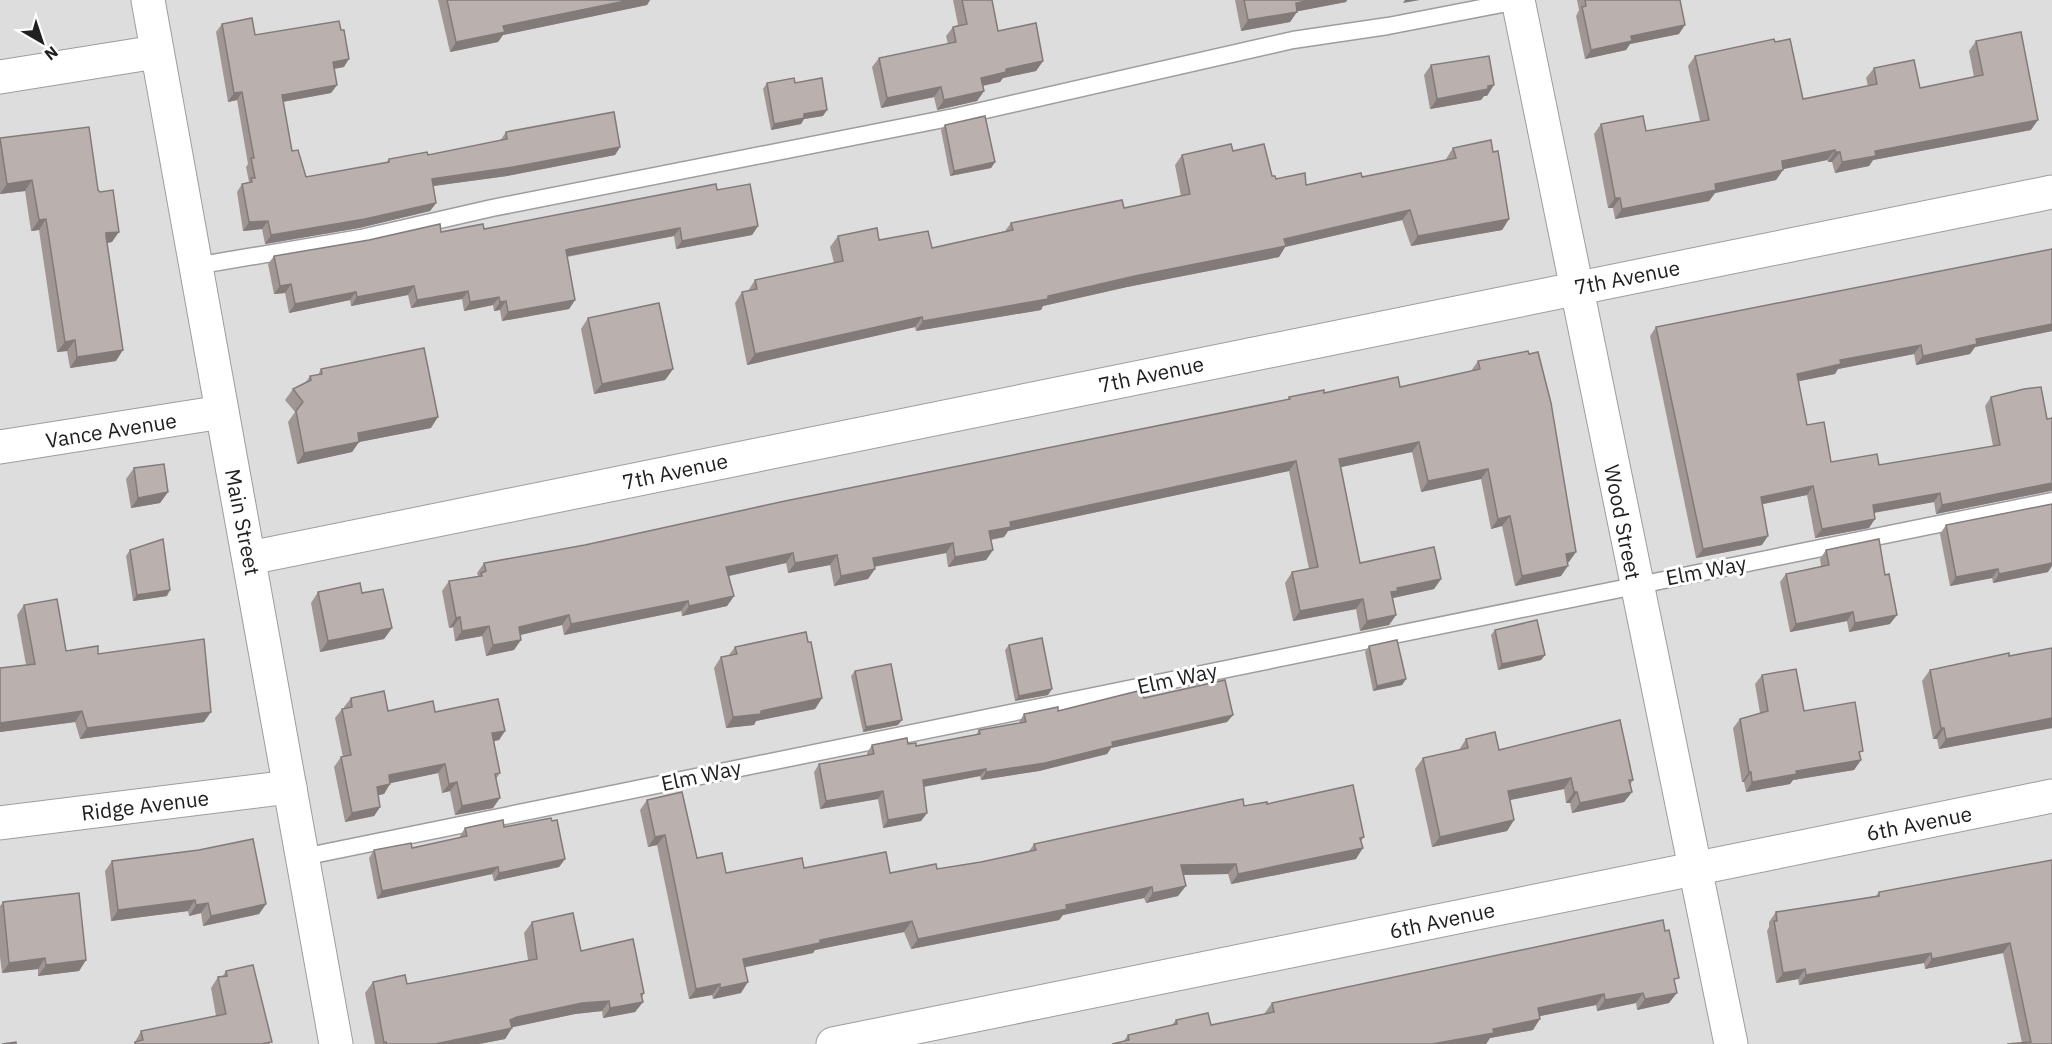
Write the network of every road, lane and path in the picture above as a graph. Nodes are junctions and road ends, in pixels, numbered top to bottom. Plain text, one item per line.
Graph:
1 (148, 0) edge
2 (1520, 0) edge
3 (156, 51) junction
4 (0, 77) edge
5 (2052, 192) edge
6 (195, 266) junction
7 (1575, 287) junction
8 (222, 412) junction
9 (0, 447) edge
10 (2052, 501) edge
11 (250, 558) junction
12 (1635, 584) junction
13 (290, 787) junction
14 (2052, 796) edge
15 (0, 823) edge
16 (303, 857) junction
17 (1695, 868) junction
18 (336, 1044) edge
19 (833, 1044) edge
20 (1731, 1044) edge

1 - 3 street, Main Street
2 - 6 lane
2 - 7 street, Wood Street
3 - 4 street
3 - 6 street, Main Street
5 - 7 street, 7th Avenue
6 - 8 street, Main Street
7 - 11 street, 7th Avenue
7 - 12 street, Wood Street
8 - 9 street, Vance Avenue
8 - 11 street, Main Street
10 - 12 lane, Elm Way
11 - 13 street, Main Street
12 - 16 lane, Elm Way
12 - 17 street, Wood Street
13 - 15 street, Ridge Avenue
13 - 16 street, Main Street
14 - 17 street, 6th Avenue
16 - 18 street, Main Street
17 - 19 street, 6th Avenue
17 - 20 street, Wood Street

